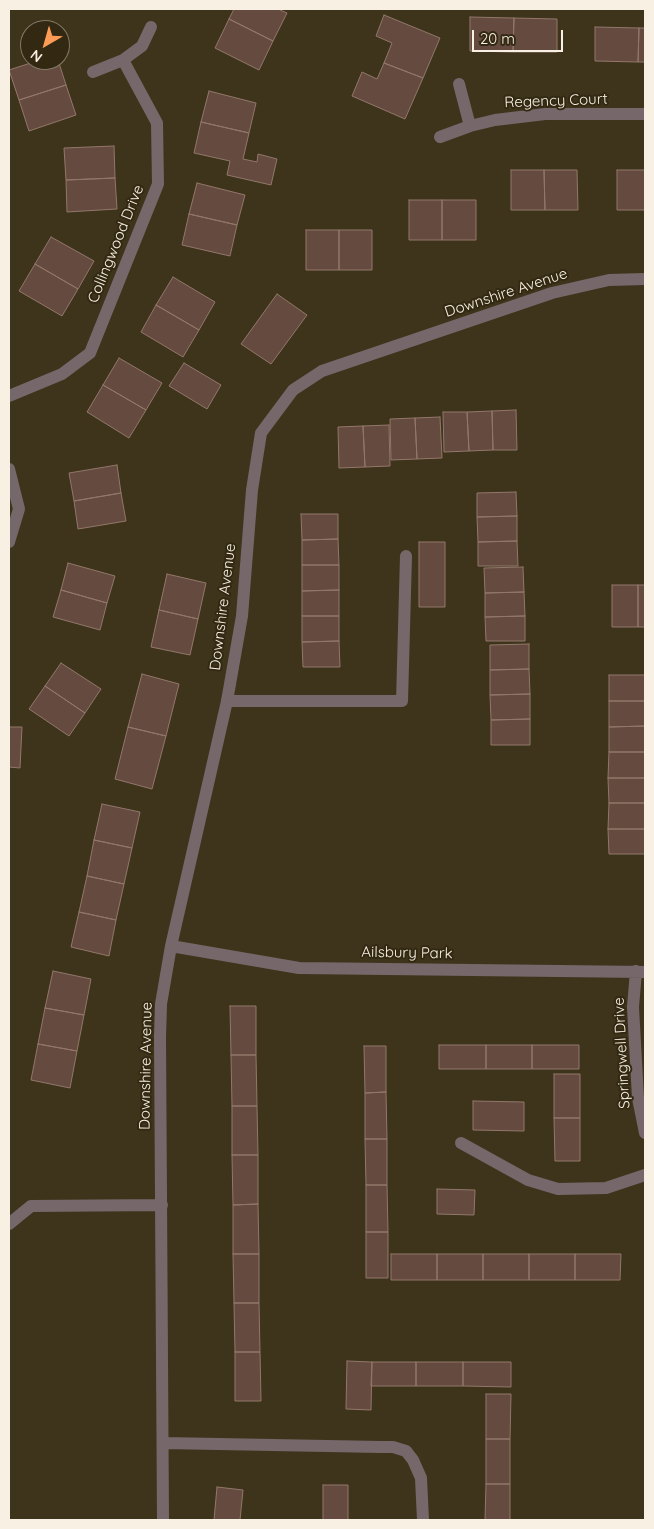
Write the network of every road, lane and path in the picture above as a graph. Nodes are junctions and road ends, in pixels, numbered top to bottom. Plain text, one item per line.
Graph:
1 (152, 27) dead end
2 (123, 60) junction
3 (93, 72) dead end
4 (459, 84) dead end
5 (645, 114) edge
6 (470, 126) junction
7 (440, 137) dead end
8 (645, 279) edge
9 (9, 396) edge
10 (9, 469) edge
11 (9, 542) edge
12 (406, 556) dead end
13 (227, 701) junction
14 (171, 946) junction
15 (641, 972) edge
16 (645, 1133) edge
17 (460, 1143) dead end
18 (645, 1175) edge
19 (162, 1205) junction
20 (9, 1224) edge
21 (164, 1443) junction
22 (163, 1520) edge
23 (422, 1520) edge

1 - 2 street
2 - 3 street
2 - 9 street, Collingwood Drive
4 - 6 street
5 - 6 street, Regency Court
6 - 7 street, Regency Court
8 - 13 street, Downshire Avenue
10 - 11 street
12 - 13 street
13 - 14 street, Downshire Avenue
14 - 15 street, Ailsbury Park
14 - 19 street, Downshire Avenue
15 - 16 street, Springwell Drive
17 - 18 street
19 - 20 street
19 - 21 street, Downshire Avenue
21 - 22 street, Downshire Avenue
21 - 23 street

